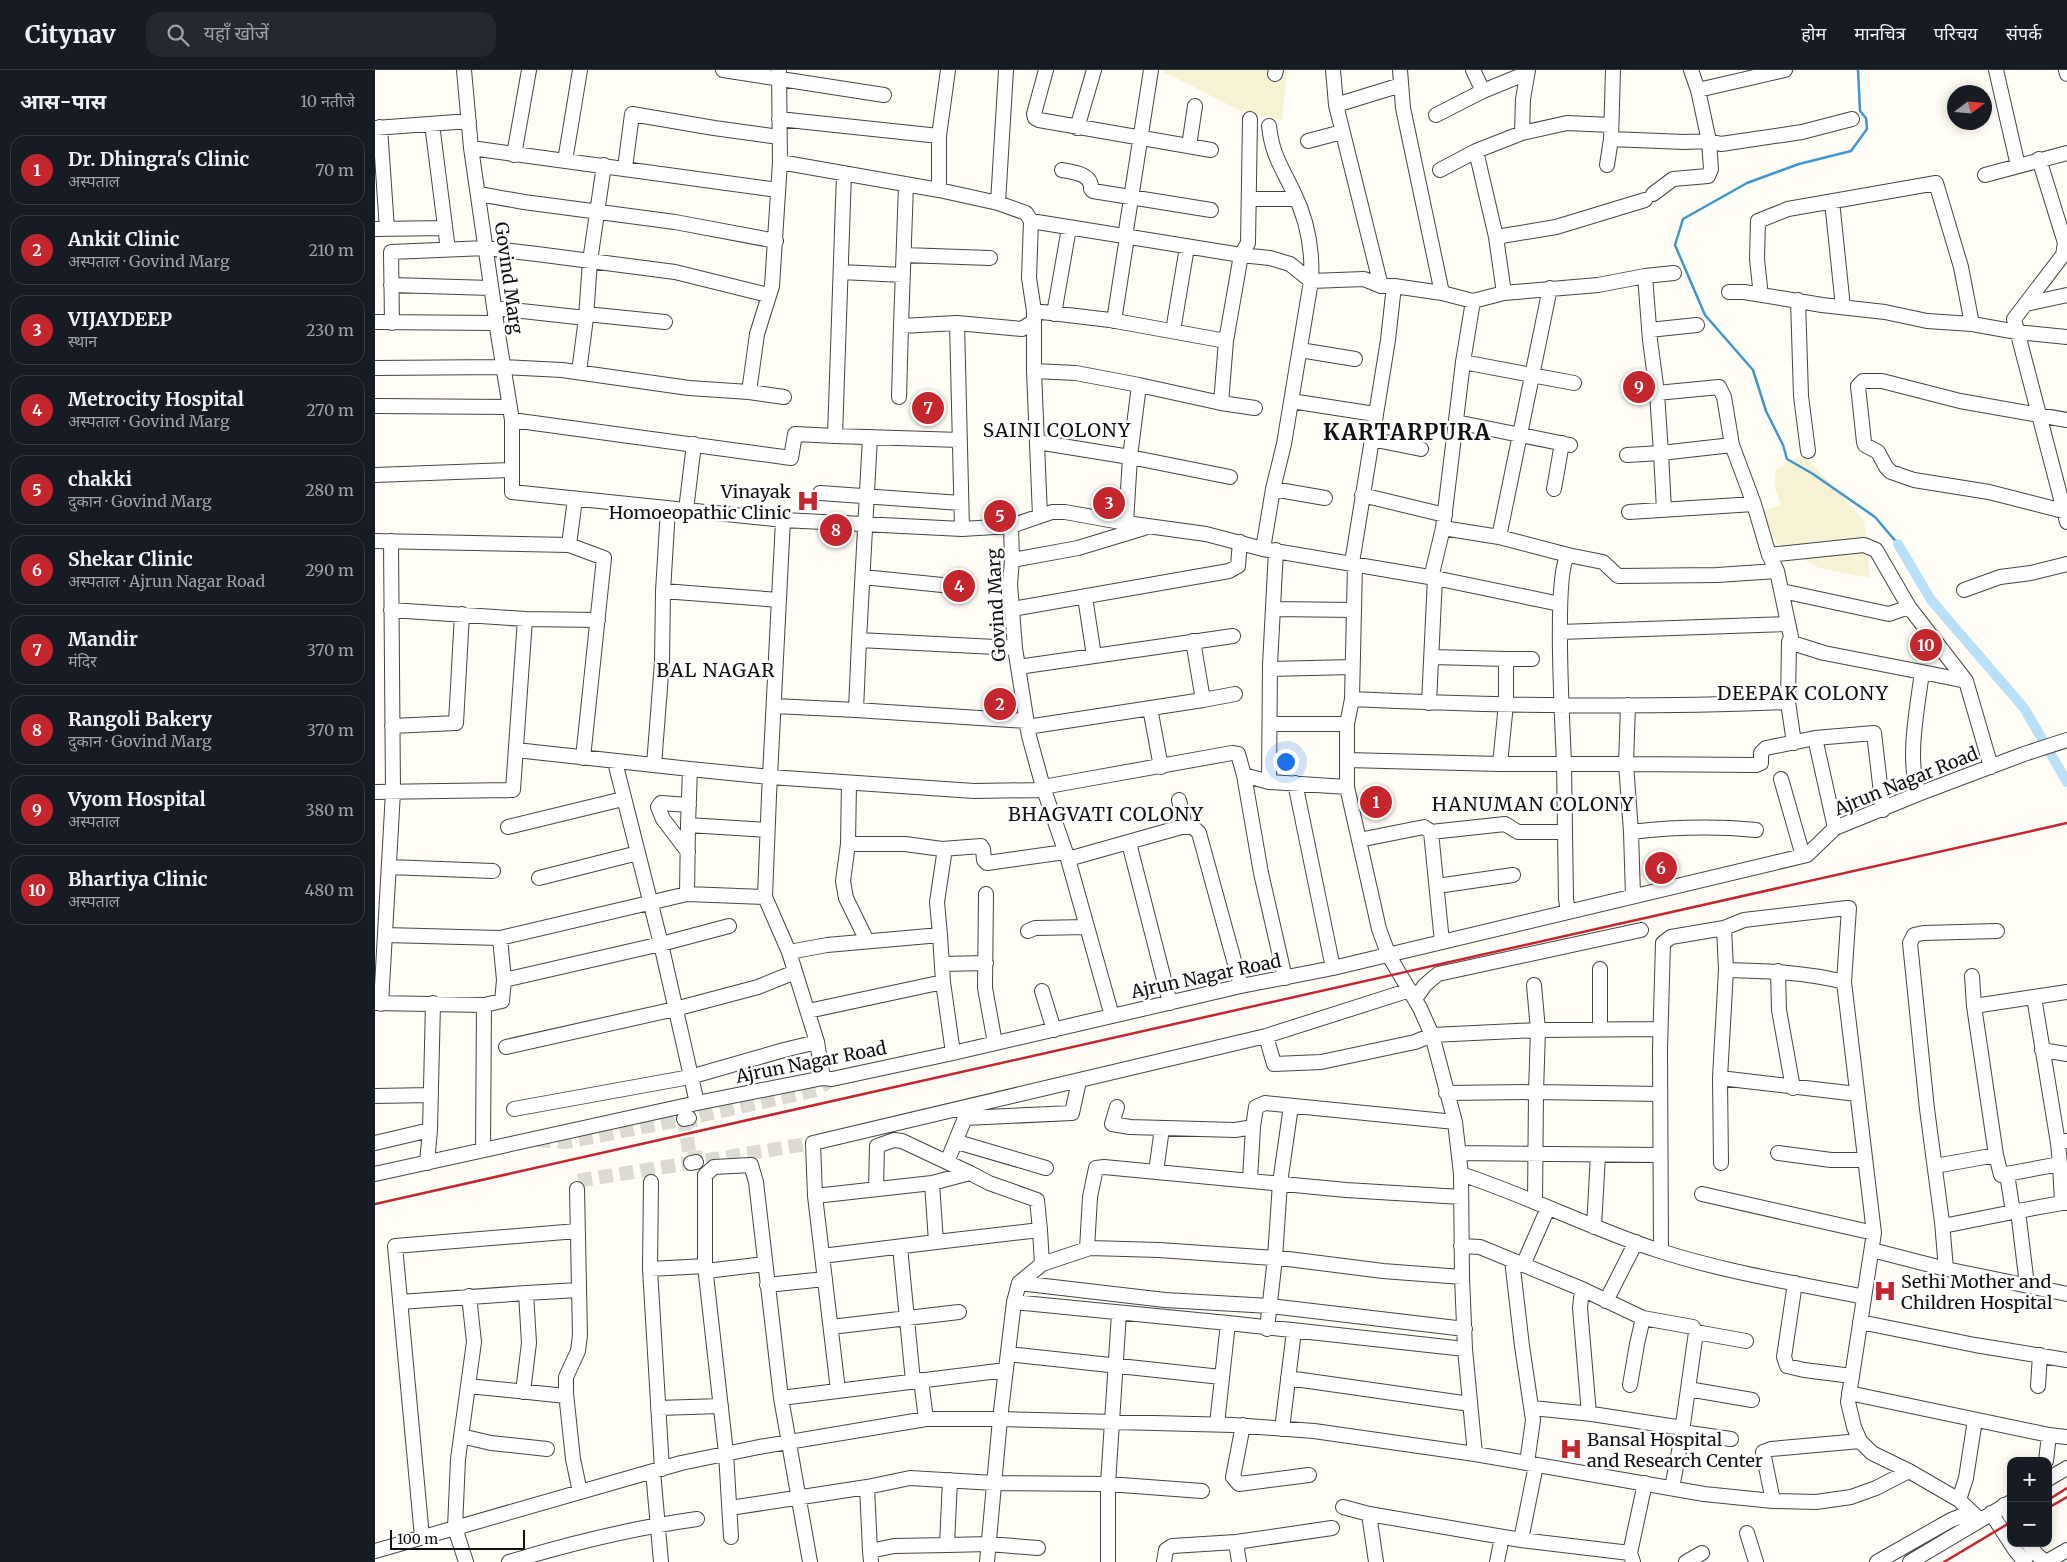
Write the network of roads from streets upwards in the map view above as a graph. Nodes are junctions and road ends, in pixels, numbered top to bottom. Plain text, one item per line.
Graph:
1 (464, 70) edge
2 (529, 70) edge
3 (580, 70) edge
4 (723, 70) edge
5 (948, 70) edge
6 (1006, 70) edge
7 (1046, 70) edge
8 (1094, 70) edge
9 (1151, 70) edge
10 (1333, 70) edge
11 (1400, 70) edge
12 (1473, 70) edge
13 (1613, 70) edge
14 (1691, 70) edge
15 (1785, 70) edge
16 (1997, 70) edge
17 (2066, 70) edge
18 (1527, 72) edge
19 (779, 74) edge
20 (2067, 74) edge
21 (1401, 85) junction
22 (1698, 90) junction
23 (1483, 91) junction
24 (884, 95) dead end
25 (1336, 105) junction
26 (1195, 106) dead end
27 (1436, 115) dead end
28 (779, 119) junction
29 (1250, 119) dead end
30 (1852, 119) dead end
31 (469, 121) junction
32 (432, 124) junction
33 (1269, 126) dead end
34 (377, 127) edge
35 (1077, 128) junction
36 (1342, 132) junction
37 (1611, 132) junction
38 (1522, 133) junction
39 (939, 136) junction
40 (1141, 136) junction
41 (779, 137) junction
42 (1308, 141) dead end
43 (1709, 141) junction
44 (1189, 146) junction
45 (471, 148) junction
46 (1211, 150) dead end
47 (1476, 151) junction
48 (2067, 152) edge
49 (514, 155) junction
50 (2039, 159) junction
51 (565, 161) junction
52 (780, 162) junction
53 (604, 165) junction
54 (1607, 165) dead end
55 (2017, 166) junction
56 (625, 168) junction
57 (1062, 170) dead end
58 (1440, 170) dead end
59 (844, 173) junction
60 (1985, 175) dead end
61 (906, 186) junction
62 (778, 190) junction
63 (939, 190) junction
64 (479, 194) junction
65 (1131, 198) junction
66 (1249, 199) junction
67 (1296, 199) junction
68 (1832, 201) junction
69 (998, 203) junction
70 (1211, 210) dead end
71 (598, 212) junction
72 (1031, 221) junction
73 (445, 228) junction
74 (1069, 228) junction
75 (381, 229) edge
76 (1126, 237) junction
77 (1495, 237) junction
78 (776, 242) junction
79 (1187, 246) junction
80 (486, 248) junction
81 (448, 250) junction
82 (904, 255) junction
83 (1241, 255) junction
84 (990, 258) dead end
85 (590, 261) junction
86 (841, 272) junction
87 (1673, 273) dead end
88 (903, 275) junction
89 (1645, 276) junction
90 (1311, 281) junction
91 (391, 286) junction
92 (1387, 286) junction
93 (1761, 287) dead end
94 (491, 288) junction
95 (1550, 288) junction
96 (1729, 292) dead end
97 (1442, 293) junction
98 (1504, 293) junction
99 (768, 295) junction
100 (2067, 295) edge
101 (1798, 300) junction
102 (1473, 301) junction
103 (2026, 304) junction
104 (1843, 307) junction
105 (494, 308) junction
106 (1054, 314) junction
107 (586, 316) junction
108 (1034, 316) junction
109 (1114, 321) junction
110 (375, 322) edge
111 (392, 322) junction
112 (665, 322) dead end
113 (496, 323) junction
114 (957, 323) junction
115 (1972, 324) junction
116 (1697, 325) dead end
117 (901, 326) junction
118 (1649, 330) junction
119 (1173, 331) junction
120 (2017, 332) junction
121 (2067, 337) edge
122 (1226, 341) junction
123 (1299, 350) junction
124 (1355, 359) dead end
125 (1463, 362) junction
126 (375, 368) edge
127 (503, 368) junction
128 (1034, 371) junction
129 (579, 372) junction
130 (1533, 376) junction
131 (1574, 383) dead end
132 (1139, 385) junction
133 (749, 392) junction
134 (1657, 393) junction
135 (784, 397) dead end
136 (899, 398) dead end
137 (1291, 401) junction
138 (1221, 403) junction
139 (375, 406) edge
140 (1255, 408) dead end
141 (511, 413) junction
142 (1375, 414) junction
143 (2039, 416) junction
144 (2067, 420) edge
145 (1456, 422) junction
146 (1520, 435) junction
147 (835, 436) junction
148 (870, 437) junction
149 (1371, 439) junction
150 (960, 440) junction
151 (1037, 442) junction
152 (694, 444) junction
153 (1732, 445) junction
154 (1421, 449) dead end
155 (1808, 450) dead end
156 (1661, 452) junction
157 (1627, 454) dead end
158 (1130, 457) junction
159 (512, 470) junction
160 (375, 475) edge
161 (1230, 477) dead end
162 (1273, 489) junction
163 (1554, 489) dead end
164 (820, 493) dead end
165 (868, 496) junction
166 (1362, 496) junction
167 (575, 498) junction
168 (1325, 498) dead end
169 (961, 503) junction
170 (1754, 504) junction
171 (668, 509) junction
172 (686, 510) junction
173 (1664, 510) junction
174 (1629, 512) dead end
175 (2066, 515) edge
176 (1040, 516) junction
177 (783, 520) junction
178 (1444, 522) junction
179 (1126, 523) junction
180 (867, 524) junction
181 (1011, 526) junction
182 (1149, 526) junction
183 (962, 529) junction
184 (1499, 537) junction
185 (375, 541) edge
186 (391, 541) junction
187 (1240, 542) junction
188 (569, 545) junction
189 (1269, 550) junction
190 (1568, 555) junction
191 (1769, 555) junction
192 (1012, 560) junction
193 (1353, 564) junction
194 (2067, 564) edge
195 (1777, 571) junction
196 (863, 577) junction
197 (1433, 578) junction
198 (961, 588) dead end
199 (1781, 590) junction
200 (1964, 590) dead end
201 (663, 591) junction
202 (1085, 597) junction
203 (779, 600) junction
204 (1560, 604) junction
205 (1909, 607) junction
206 (1012, 608) junction
207 (1273, 609) junction
208 (391, 610) junction
209 (1354, 610) junction
210 (462, 614) junction
211 (525, 618) junction
212 (598, 620) junction
213 (1788, 624) junction
214 (1560, 632) junction
215 (1233, 636) dead end
216 (859, 640) junction
217 (1193, 641) junction
218 (1789, 642) junction
219 (1015, 648) junction
220 (1094, 656) junction
221 (1432, 657) junction
222 (1506, 659) junction
223 (1532, 660) dead end
224 (1018, 667) junction
225 (1352, 667) junction
226 (1270, 669) junction
227 (1922, 672) junction
228 (1966, 681) junction
229 (1235, 694) dead end
230 (1352, 699) junction
231 (1203, 700) junction
232 (1788, 702) junction
233 (1429, 703) junction
234 (1506, 704) junction
235 (1562, 704) junction
236 (1628, 705) junction
237 (774, 706) junction
238 (1150, 708) junction
239 (856, 710) junction
240 (1027, 724) junction
241 (1270, 724) junction
242 (1347, 724) junction
243 (392, 726) junction
244 (1815, 738) junction
245 (2067, 740) edge
246 (1794, 743) junction
247 (516, 750) junction
248 (583, 758) junction
249 (1347, 760) junction
250 (615, 762) junction
251 (1500, 764) junction
252 (1564, 764) junction
253 (1627, 764) junction
254 (654, 765) junction
255 (1991, 766) junction
256 (1161, 767) junction
257 (690, 768) junction
258 (1244, 775) junction
259 (770, 777) junction
260 (1781, 779) dead end
261 (1269, 782) junction
262 (849, 783) junction
263 (1295, 783) junction
264 (1347, 787) junction
265 (1043, 789) junction
266 (375, 792) edge
267 (393, 792) junction
268 (1918, 794) junction
269 (623, 798) junction
270 (1179, 800) dead end
271 (689, 805) junction
272 (1883, 810) junction
273 (688, 825) junction
274 (1185, 826) junction
275 (508, 827) dead end
276 (1835, 828) junction
277 (767, 830) junction
278 (1756, 830) dead end
279 (1431, 832) junction
280 (1565, 832) junction
281 (1631, 832) junction
282 (1359, 840) junction
283 (1129, 843) junction
284 (848, 844) junction
285 (942, 849) junction
286 (688, 852) junction
287 (637, 853) junction
288 (1067, 855) junction
289 (1803, 856) junction
290 (389, 867) junction
291 (493, 872) dead end
292 (1513, 875) dead end
293 (539, 878) dead end
294 (1437, 886) junction
295 (687, 894) junction
296 (986, 894) dead end
297 (1633, 896) junction
298 (765, 897) junction
299 (649, 902) junction
300 (1568, 912) junction
301 (729, 926) dead end
302 (1087, 926) junction
303 (1724, 928) junction
304 (1641, 930) dead end
305 (1028, 931) dead end
306 (1997, 931) dead end
307 (385, 935) junction
308 (940, 935) junction
309 (500, 938) junction
310 (867, 941) junction
311 (1442, 942) junction
312 (661, 944) junction
313 (789, 952) junction
314 (1389, 956) junction
315 (985, 963) junction
316 (942, 964) junction
317 (1333, 968) junction
318 (1600, 969) dead end
319 (1726, 970) junction
320 (1778, 971) junction
321 (795, 972) junction
322 (1972, 976) dead end
323 (1285, 978) junction
324 (504, 980) junction
325 (943, 982) junction
326 (1844, 982) junction
327 (1241, 986) junction
328 (1534, 986) dead end
329 (1042, 992) dead end
330 (2066, 993) edge
331 (1412, 994) junction
332 (2034, 996) junction
333 (378, 1003) edge
334 (433, 1004) junction
335 (1170, 1004) junction
336 (484, 1005) junction
337 (1975, 1006) junction
338 (675, 1009) junction
339 (808, 1012) junction
340 (1112, 1016) junction
341 (1600, 1029) junction
342 (1660, 1029) junction
343 (1053, 1030) junction
344 (1538, 1030) junction
345 (1432, 1035) junction
346 (1267, 1036) junction
347 (817, 1042) junction
348 (995, 1043) junction
349 (506, 1048) dead end
350 (2042, 1050) junction
351 (953, 1053) junction
352 (2067, 1054) edge
353 (690, 1077) junction
354 (823, 1078) junction
355 (1720, 1078) junction
356 (1079, 1081) junction
357 (1793, 1088) junction
358 (1536, 1092) junction
359 (1446, 1093) junction
360 (1660, 1094) junction
361 (1857, 1094) junction
362 (431, 1095) junction
363 (375, 1096) edge
364 (697, 1103) junction
365 (1291, 1106) junction
366 (1117, 1107) dead end
367 (514, 1109) dead end
368 (964, 1113) junction
369 (1455, 1122) junction
370 (1253, 1127) junction
371 (1162, 1128) junction
372 (430, 1130) junction
373 (957, 1142) junction
374 (2062, 1142) edge
375 (375, 1143) edge
376 (483, 1149) junction
377 (1459, 1153) junction
378 (1779, 1153) dead end
379 (1535, 1155) junction
380 (1599, 1155) junction
381 (1660, 1155) junction
382 (1996, 1155) junction
383 (1865, 1160) junction
384 (947, 1162) junction
385 (427, 1163) junction
386 (1721, 1163) dead end
387 (2060, 1164) junction
388 (1935, 1166) junction
389 (1046, 1168) dead end
390 (1156, 1172) junction
391 (970, 1173) junction
392 (375, 1174) edge
393 (1461, 1174) junction
394 (2007, 1174) junction
395 (1251, 1180) junction
396 (651, 1182) dead end
397 (932, 1183) junction
398 (1280, 1183) junction
399 (577, 1189) dead end
400 (876, 1189) junction
401 (1702, 1194) dead end
402 (815, 1196) junction
403 (1461, 1197) junction
404 (1535, 1202) junction
405 (2065, 1203) edge
406 (1548, 1208) junction
407 (2015, 1212) junction
408 (1943, 1226) junction
409 (1594, 1227) junction
410 (577, 1230) junction
411 (1040, 1230) junction
412 (1874, 1234) junction
413 (936, 1242) junction
414 (1635, 1242) junction
415 (1461, 1246) junction
416 (900, 1247) junction
417 (1087, 1249) junction
418 (1872, 1250) junction
419 (1661, 1251) junction
420 (822, 1256) junction
421 (1275, 1258) junction
422 (1518, 1263) junction
423 (765, 1264) junction
424 (1043, 1264) junction
425 (705, 1268) junction
426 (650, 1269) junction
427 (1947, 1269) junction
428 (1462, 1277) junction
429 (825, 1278) junction
430 (1019, 1283) junction
431 (1795, 1284) junction
432 (767, 1285) junction
433 (2027, 1286) junction
434 (1582, 1289) junction
435 (579, 1290) junction
436 (526, 1293) junction
437 (2067, 1294) edge
438 (469, 1296) junction
439 (1864, 1298) junction
440 (1606, 1301) junction
441 (400, 1302) junction
442 (1014, 1302) junction
443 (1270, 1306) junction
444 (959, 1312) dead end
445 (1119, 1313) junction
446 (906, 1317) junction
447 (1643, 1318) junction
448 (1861, 1322) junction
449 (1227, 1323) junction
450 (831, 1327) junction
451 (1267, 1328) junction
452 (1465, 1330) junction
453 (1294, 1331) junction
454 (1696, 1332) junction
455 (1746, 1341) dead end
456 (1465, 1349) junction
457 (1008, 1354) junction
458 (2040, 1355) junction
459 (2067, 1360) edge
460 (1116, 1366) junction
461 (1006, 1370) junction
462 (1852, 1376) junction
463 (1221, 1377) junction
464 (1288, 1378) junction
465 (917, 1381) junction
466 (1630, 1384) dead end
467 (468, 1386) junction
468 (2038, 1386) dead end
469 (1688, 1389) junction
470 (838, 1390) junction
471 (523, 1392) junction
472 (1849, 1393) junction
473 (566, 1396) junction
474 (781, 1398) junction
475 (1752, 1400) dead end
476 (1470, 1404) junction
477 (721, 1406) junction
478 (658, 1408) junction
479 (1532, 1408) junction
480 (1589, 1414) junction
481 (926, 1419) junction
482 (1000, 1419) junction
483 (1975, 1420) junction
484 (1113, 1421) junction
485 (1217, 1424) junction
486 (1243, 1425) junction
487 (1282, 1428) junction
488 (1683, 1430) junction
489 (2049, 1435) junction
490 (461, 1436) junction
491 (1731, 1438) dead end
492 (2066, 1438) edge
493 (1860, 1441) junction
494 (787, 1442) junction
495 (547, 1449) dead end
496 (726, 1454) junction
497 (1475, 1454) junction
498 (2047, 1457) edge
499 (1531, 1464) junction
500 (2067, 1468) edge
501 (657, 1470) junction
502 (1909, 1471) junction
503 (1309, 1476) dead end
504 (2052, 1477) edge
505 (951, 1480) junction
506 (995, 1483) junction
507 (1645, 1483) junction
508 (1108, 1484) junction
509 (867, 1487) junction
510 (1672, 1488) junction
511 (1202, 1491) dead end
512 (580, 1492) junction
513 (798, 1497) junction
514 (1959, 1500) junction
515 (1773, 1501) junction
516 (1343, 1507) dead end
517 (730, 1508) junction
518 (2007, 1508) edge
519 (1369, 1514) junction
520 (1981, 1515) junction
521 (697, 1519) dead end
522 (658, 1525) junction
523 (455, 1528) junction
524 (1332, 1528) dead end
525 (1747, 1533) dead end
526 (422, 1537) junction
527 (1502, 1537) junction
528 (731, 1538) dead end
529 (1521, 1540) junction
530 (1235, 1542) junction
531 (989, 1544) junction
532 (947, 1545) junction
533 (2031, 1547) edge
534 (1037, 1548) dead end
535 (2067, 1550) edge
536 (375, 1551) edge
537 (1702, 1553) dead end
538 (870, 1556) edge
539 (1631, 1558) edge
540 (466, 1562) edge
541 (509, 1562) edge
542 (661, 1562) edge
543 (810, 1562) edge
544 (987, 1562) edge
545 (1108, 1562) edge
546 (1164, 1562) edge
547 (1239, 1562) edge
548 (1376, 1562) edge
549 (1497, 1562) edge
550 (1686, 1562) edge
551 (1756, 1562) edge
552 (1877, 1562) edge
553 (1910, 1562) edge
554 (2025, 1562) edge
555 (2046, 1562) edge

1 - 31 street, Govind Marg
2 - 49 street
3 - 51 street
4 - 19 street
5 - 39 street
6 - 69 street
7 - 35 street
8 - 35 street
9 - 40 street
10 - 25 street
11 - 21 street
12 - 23 street
13 - 37 street
14 - 22 street
15 - 22 street
16 - 55 street
17 - 20 street
18 - 23 street
18 - 38 street
19 - 24 street
19 - 28 street
21 - 25 street
21 - 97 street
22 - 43 street
23 - 27 street
25 - 36 street
26 - 44 street
28 - 39 street
28 - 41 street
29 - 66 street
30 - 43 street
31 - 32 street
31 - 45 street, Govind Marg
32 - 34 street
32 - 73 street
33 - 67 street
34 - 75 street
35 - 40 street
36 - 42 street
36 - 92 street
37 - 38 street
37 - 43 street
37 - 54 street
38 - 47 street
39 - 63 street
40 - 44 street
40 - 65 street
41 - 52 street
41 - 56 street
43 - 77 street
44 - 46 street
45 - 49 street
45 - 64 street, Govind Marg
47 - 58 street
47 - 77 street
48 - 50 street
49 - 51 street
50 - 55 street
50 - 103 street
51 - 53 street
52 - 59 street
52 - 62 street
53 - 56 street
53 - 71 street
55 - 60 street
56 - 62 street
57 - 65 street
59 - 61 street
59 - 86 street
61 - 63 street
61 - 82 street
62 - 78 street
63 - 69 street
64 - 71 street
64 - 80 street, Govind Marg
65 - 70 street
65 - 76 street
66 - 67 street
66 - 83 street
67 - 90 street
68 - 93 street
68 - 104 street
68 - 115 street
69 - 72 street
71 - 78 street
71 - 85 street
72 - 74 street
72 - 108 street
73 - 75 street
73 - 81 street
74 - 76 street
74 - 106 street
76 - 79 street
76 - 109 street
77 - 98 street
78 - 99 street
79 - 83 street
79 - 119 street
80 - 81 street
80 - 85 street
80 - 94 street, Govind Marg
81 - 91 street
82 - 84 street
82 - 88 street
83 - 90 street
83 - 122 street
85 - 99 street
85 - 107 street
86 - 88 street
86 - 147 street
87 - 89 street
88 - 117 street
89 - 95 street
89 - 118 street
90 - 92 street
90 - 123 street
91 - 94 street
91 - 111 street
92 - 97 street
92 - 142 street
94 - 105 street, Govind Marg
95 - 98 street
95 - 130 street
96 - 101 street
97 - 102 street
98 - 102 street
99 - 133 street
100 - 103 street
101 - 104 street
101 - 155 street
102 - 125 street
103 - 120 street
104 - 115 street
105 - 107 street
105 - 113 street, Govind Marg
106 - 108 street
106 - 109 street
107 - 112 street
107 - 129 street
108 - 114 street
108 - 128 street
109 - 119 street
110 - 111 street
111 - 113 street
113 - 127 street, Govind Marg
114 - 117 street
114 - 150 street
115 - 120 street
116 - 118 street
117 - 136 street
118 - 134 street
119 - 122 street
120 - 121 street
120 - 143 street
122 - 138 street
123 - 124 street
123 - 137 street
125 - 130 street
125 - 145 street
126 - 127 street
127 - 129 street
127 - 141 street, Govind Marg
128 - 132 street
128 - 151 street
129 - 133 street
130 - 131 street
130 - 146 street
132 - 138 street
132 - 158 street
133 - 135 street
134 - 153 street
134 - 156 street
137 - 142 street
137 - 162 street
138 - 140 street
139 - 141 street
141 - 152 street
141 - 159 street, Govind Marg
142 - 149 street
143 - 144 street
143 - 175 street
143 - 175 street
145 - 146 street
145 - 178 street
146 - 163 street
146 - 184 street
147 - 148 street
147 - 152 street
148 - 150 street
148 - 165 street
149 - 154 street
149 - 166 street
150 - 169 street
151 - 158 street
151 - 176 street
152 - 172 street
153 - 156 street
153 - 170 street
156 - 157 street
156 - 173 street
158 - 161 street
158 - 179 street
159 - 160 street
159 - 167 street, Govind Marg
162 - 168 street
162 - 189 street
164 - 165 street
165 - 169 street
165 - 180 street
166 - 178 street
166 - 193 street
167 - 171 street, Govind Marg
167 - 188 street
169 - 183 street
170 - 173 street
170 - 191 street
171 - 172 street, Govind Marg
171 - 201 street
172 - 177 street, Govind Marg
173 - 174 street
176 - 179 street
176 - 181 street
177 - 180 street, Govind Marg
177 - 203 street
178 - 184 street
178 - 197 street
179 - 182 street
180 - 183 street, Govind Marg
180 - 196 street
181 - 183 street, Govind Marg
181 - 192 street, Govind Marg
182 - 187 street
182 - 192 street
184 - 190 street
185 - 186 street
186 - 188 street
186 - 208 street
187 - 189 street
187 - 202 street
188 - 212 street
189 - 193 street
189 - 207 street
190 - 195 street
190 - 204 street
191 - 195 street
191 - 205 street
192 - 206 street, Govind Marg
193 - 197 street
193 - 209 street
194 - 200 street
195 - 199 street
196 - 198 street
196 - 216 street
197 - 204 street
197 - 221 street
199 - 205 street
199 - 213 street
201 - 203 street
201 - 254 street
202 - 206 street
202 - 220 street
203 - 237 street
204 - 214 street
205 - 228 street
206 - 219 street, Govind Marg
207 - 209 street
207 - 226 street
208 - 210 street
208 - 243 street
209 - 225 street
210 - 211 street
210 - 243 street
211 - 212 street
211 - 247 street
212 - 248 street
213 - 214 street
213 - 218 street
214 - 235 street
215 - 217 street
216 - 219 street
216 - 239 street
217 - 220 street
217 - 231 street
218 - 227 street
218 - 232 street
219 - 224 street, Govind Marg
220 - 224 street
221 - 222 street
221 - 233 street
222 - 223 street
222 - 234 street
224 - 240 street, Govind Marg
225 - 226 street
225 - 230 street
226 - 241 street
227 - 228 street
227 - 268 street
228 - 255 street
229 - 231 street
230 - 233 street
230 - 242 street
231 - 238 street
232 - 236 street
232 - 246 street
233 - 234 street
234 - 235 street
234 - 251 street
235 - 236 street
235 - 252 street
236 - 253 street
237 - 239 street
237 - 259 street
238 - 240 street
238 - 256 street
239 - 240 street
240 - 265 street, Govind Marg
241 - 242 street
241 - 261 street
242 - 249 street
243 - 267 street
244 - 246 street
244 - 272 street
244 - 276 street
245 - 255 street, Ajrun Nagar Road
246 - 253 street
247 - 248 street
247 - 267 street
248 - 250 street
249 - 251 street
249 - 264 street
250 - 254 street
250 - 269 street
251 - 252 street
252 - 253 street
252 - 280 street
253 - 281 street
254 - 257 street
255 - 268 street, Ajrun Nagar Road
256 - 258 street
256 - 265 street
257 - 259 street
257 - 271 street
258 - 261 street
258 - 323 street
259 - 262 street
259 - 277 street
260 - 289 street
261 - 263 street
262 - 265 street
262 - 284 street
263 - 264 street
263 - 317 street
264 - 282 street
265 - 288 street, Govind Marg
266 - 267 street
267 - 290 street
268 - 272 street, Ajrun Nagar Road
269 - 275 street
269 - 287 street
270 - 274 street
271 - 273 street
271 - 286 street
272 - 276 street, Ajrun Nagar Road
273 - 277 street
273 - 286 street
274 - 283 street
274 - 327 street
276 - 289 street, Ajrun Nagar Road
277 - 298 street
278 - 281 street
279 - 280 street
279 - 282 street
279 - 294 street
280 - 300 street
281 - 297 street
282 - 314 street
283 - 288 street
283 - 335 street
284 - 285 street
284 - 310 street
285 - 288 street
285 - 308 street
286 - 295 street
287 - 293 street
287 - 299 street
288 - 302 street, Govind Marg
289 - 297 street, Ajrun Nagar Road
290 - 291 street
290 - 307 street
292 - 294 street
294 - 311 street
295 - 298 street
295 - 299 street
296 - 315 street
297 - 300 street, Ajrun Nagar Road
298 - 313 street
299 - 309 street
299 - 312 street
300 - 311 street, Ajrun Nagar Road
301 - 312 street
302 - 305 street
302 - 340 street, Govind Marg
303 - 319 street
303 - 326 street
303 - 342 street
304 - 331 street
306 - 388 street
307 - 309 street
307 - 333 street
308 - 310 street
308 - 316 street
309 - 324 street
310 - 313 street
311 - 314 street, Ajrun Nagar Road
312 - 324 street
312 - 338 street
313 - 321 street
314 - 317 street, Ajrun Nagar Road
314 - 331 street
315 - 316 street
315 - 348 street
316 - 325 street
317 - 323 street, Ajrun Nagar Road
318 - 341 street
319 - 320 street
319 - 355 street
320 - 326 street
320 - 357 street
321 - 338 street
321 - 339 street
322 - 337 street
323 - 327 street, Ajrun Nagar Road
324 - 336 street
325 - 339 street
325 - 351 street
326 - 361 street
327 - 335 street, Ajrun Nagar Road
328 - 344 street
329 - 343 street
330 - 332 street
331 - 345 street
331 - 346 street
332 - 337 street
332 - 350 street
333 - 334 street
334 - 336 street
334 - 362 street
335 - 340 street, Ajrun Nagar Road
336 - 376 street
337 - 382 street
338 - 349 street
338 - 353 street
339 - 347 street
340 - 343 street, Ajrun Nagar Road
341 - 342 street
341 - 344 street
342 - 360 street
343 - 348 street, Ajrun Nagar Road
344 - 345 street
344 - 358 street
345 - 346 street
345 - 359 street
346 - 356 street
347 - 353 street
347 - 354 street
348 - 351 street, Ajrun Nagar Road
350 - 352 street
350 - 374 street
351 - 354 street, Ajrun Nagar Road
353 - 364 street
353 - 367 street
354 - 364 street, Ajrun Nagar Road
355 - 357 street
355 - 386 street
356 - 368 street
356 - 368 street
357 - 361 street
358 - 359 street
358 - 360 street
358 - 379 street
359 - 369 street
360 - 381 street
361 - 383 street
362 - 363 street
362 - 372 street
364 - 376 street, Ajrun Nagar Road
365 - 369 street
365 - 370 street
365 - 398 street
366 - 371 street
368 - 373 street
368 - 402 street
369 - 377 street
370 - 371 street
370 - 395 street
371 - 390 street
372 - 375 street
372 - 385 street
373 - 384 street
373 - 389 street
374 - 387 street
376 - 385 street, Ajrun Nagar Road
377 - 379 street
377 - 393 street
378 - 383 street
379 - 380 street
379 - 404 street
380 - 381 street
380 - 409 street
381 - 419 street
382 - 388 street
382 - 394 street
383 - 412 street
384 - 391 street
384 - 400 street
385 - 392 street, Ajrun Nagar Road
387 - 394 street
387 - 405 street
388 - 408 street
390 - 395 street
390 - 417 street
391 - 397 street
391 - 411 street
393 - 403 street
393 - 404 street
394 - 407 street
395 - 398 street
396 - 426 street
397 - 400 street
397 - 413 street
398 - 403 street
398 - 421 street
399 - 410 street
400 - 402 street
401 - 412 street
402 - 420 street
403 - 415 street
404 - 406 street
405 - 407 street
406 - 409 street
406 - 422 street
407 - 408 street
407 - 433 street
408 - 427 street
409 - 414 street
410 - 435 street
410 - 441 street
411 - 413 street
411 - 424 street
412 - 418 street
413 - 416 street
414 - 419 street
414 - 440 street
415 - 422 street
415 - 428 street
416 - 420 street
416 - 446 street
417 - 421 street
417 - 424 street
418 - 427 street
418 - 439 street
419 - 431 street
420 - 429 street
421 - 428 street
421 - 443 street
422 - 434 street
422 - 479 street
423 - 425 street
423 - 425 street
423 - 432 street
424 - 430 street
425 - 426 street
425 - 477 street
426 - 478 street
427 - 433 street
428 - 452 street
429 - 432 street
429 - 450 street
430 - 442 street
430 - 443 street
431 - 439 street
431 - 462 street
432 - 474 street
433 - 437 street
434 - 440 street
434 - 480 street
435 - 436 street
435 - 473 street
436 - 438 street
436 - 471 street
438 - 441 street
438 - 467 street
439 - 448 street
440 - 447 street
441 - 526 street
442 - 445 street
442 - 457 street
443 - 451 street
443 - 452 street
444 - 446 street
445 - 449 street
445 - 460 street
446 - 450 street
446 - 465 street
447 - 454 street
447 - 466 street
448 - 458 street
448 - 462 street
449 - 451 street
449 - 463 street
450 - 470 street
451 - 453 street
452 - 456 street
453 - 456 street
453 - 464 street
454 - 455 street
454 - 469 street
456 - 476 street
457 - 460 street
457 - 461 street
458 - 459 street
458 - 468 street
460 - 463 street
460 - 484 street
461 - 465 street
461 - 482 street
462 - 472 street
463 - 485 street
464 - 476 street
464 - 487 street
465 - 470 street
465 - 481 street
467 - 471 street
467 - 490 street
469 - 475 street
469 - 488 street
470 - 474 street
471 - 473 street
472 - 483 street
472 - 493 street
473 - 512 street
474 - 494 street
476 - 497 street
477 - 478 street
477 - 496 street
478 - 501 street
479 - 480 street
479 - 499 street
480 - 488 street
481 - 482 street
481 - 494 street
482 - 484 street
482 - 506 street
483 - 489 street
483 - 514 street
484 - 485 street
484 - 508 street
485 - 486 street
486 - 487 street
486 - 503 street
487 - 497 street
488 - 491 street
488 - 510 street
489 - 492 street
489 - 498 street
490 - 495 street
490 - 523 street
493 - 502 street
493 - 515 street
494 - 496 street
494 - 513 street
496 - 501 street
496 - 517 street
497 - 499 street
499 - 507 street
499 - 529 street
500 - 504 street
501 - 512 street
501 - 522 street
502 - 514 street
502 - 515 street
505 - 506 street
505 - 509 street
505 - 532 street
506 - 508 street
506 - 531 street
507 - 510 street
507 - 539 street
508 - 511 street
508 - 545 street
509 - 513 street
509 - 538 street
510 - 515 street
512 - 523 street
513 - 517 street
513 - 543 street
514 - 520 street
516 - 519 street
517 - 528 street
518 - 520 street
519 - 527 street
519 - 548 street
520 - 552 street
520 - 553 street
520 - 554 street
521 - 522 street
522 - 541 street
522 - 542 street
523 - 526 street
523 - 540 street
524 - 530 street
525 - 551 street
526 - 536 street
527 - 529 street
527 - 549 street
529 - 539 street
530 - 546 street
530 - 547 street
531 - 532 street
531 - 534 street
531 - 544 street
532 - 538 street
533 - 555 street
535 - 555 street
537 - 550 street

